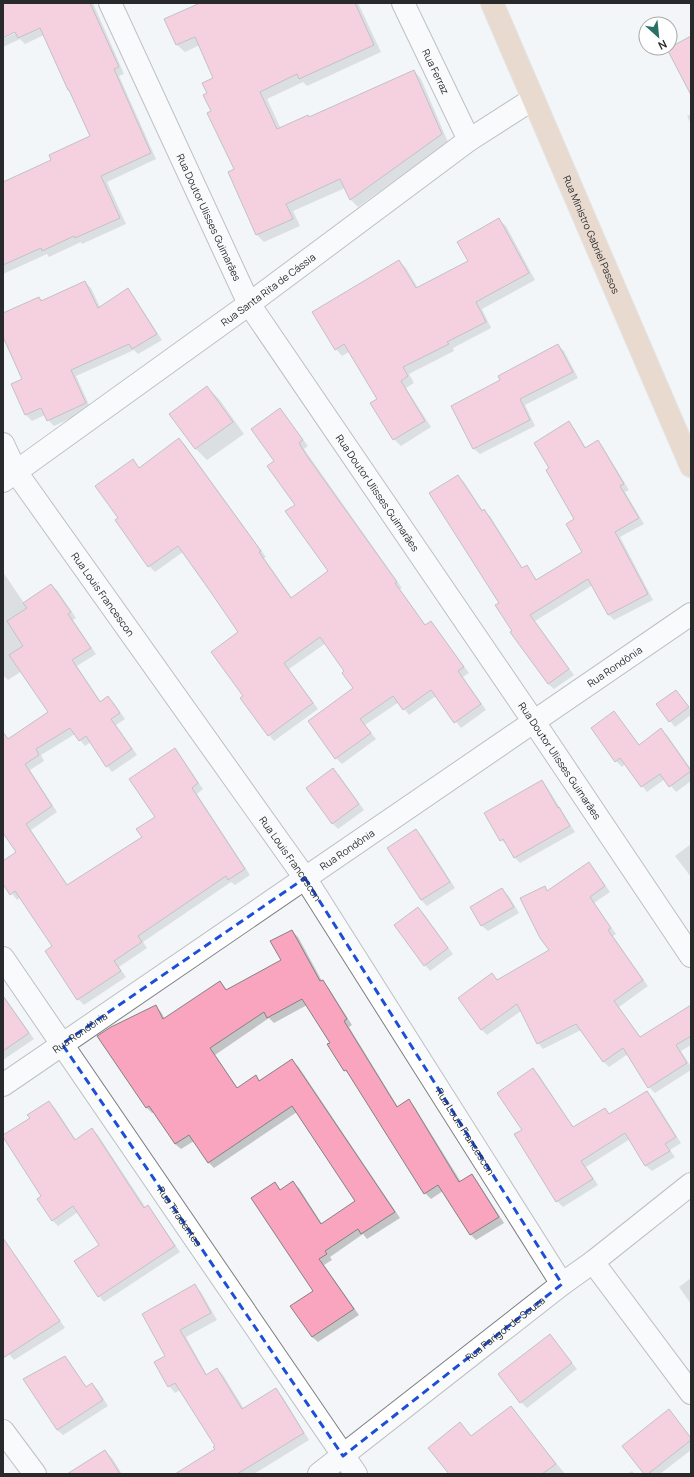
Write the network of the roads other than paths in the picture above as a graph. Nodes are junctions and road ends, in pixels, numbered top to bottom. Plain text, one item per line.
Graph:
1 (110, 3) edge
2 (403, 3) edge
3 (492, 3) edge
4 (533, 99) junction
5 (469, 140) junction
6 (248, 304) junction
7 (3, 444) edge
8 (691, 466) edge
9 (9, 477) edge
10 (691, 614) edge
11 (534, 722) junction
12 (305, 878) junction
13 (691, 956) edge
14 (3, 958) edge
15 (62, 1044) junction
16 (3, 1085) edge
17 (691, 1184) edge
18 (593, 1262) junction
19 (562, 1284) junction
20 (691, 1394) edge
21 (3, 1431) edge
22 (343, 1456) junction
23 (35, 1474) edge
24 (319, 1474) edge
25 (356, 1474) edge

1 - 6 street, Rua Doutor Ulisses Guimarães
2 - 5 street, Rua Ferraz
3 - 4 main road, Rua Ministro Gabriel Passos
4 - 5 street, Rua Santa Rita de Cássia
4 - 8 main road, Rua Ministro Gabriel Passos
5 - 6 street, Rua Santa Rita de Cássia
6 - 9 street, Rua Santa Rita de Cássia
6 - 11 street, Rua Doutor Ulisses Guimarães
7 - 9 street, Rua Louis Francescon
9 - 12 street, Rua Louis Francescon
10 - 11 street, Rua Rondônia
11 - 12 street, Rua Rondônia
11 - 13 street, Rua Doutor Ulisses Guimarães
12 - 15 street, Rua Rondônia
12 - 19 street, Rua Louis Francescon
14 - 15 street, Rua Tiradentes
15 - 16 street, Rua Rondônia
15 - 22 street, Rua Tiradentes
17 - 18 street, Rua Parigot de Souza
18 - 19 street, Rua Parigot de Souza
18 - 20 street
19 - 22 street, Rua Parigot de Souza
21 - 23 street
22 - 24 street, Rua Parigot de Souza
22 - 25 street, Rua Tiradentes

